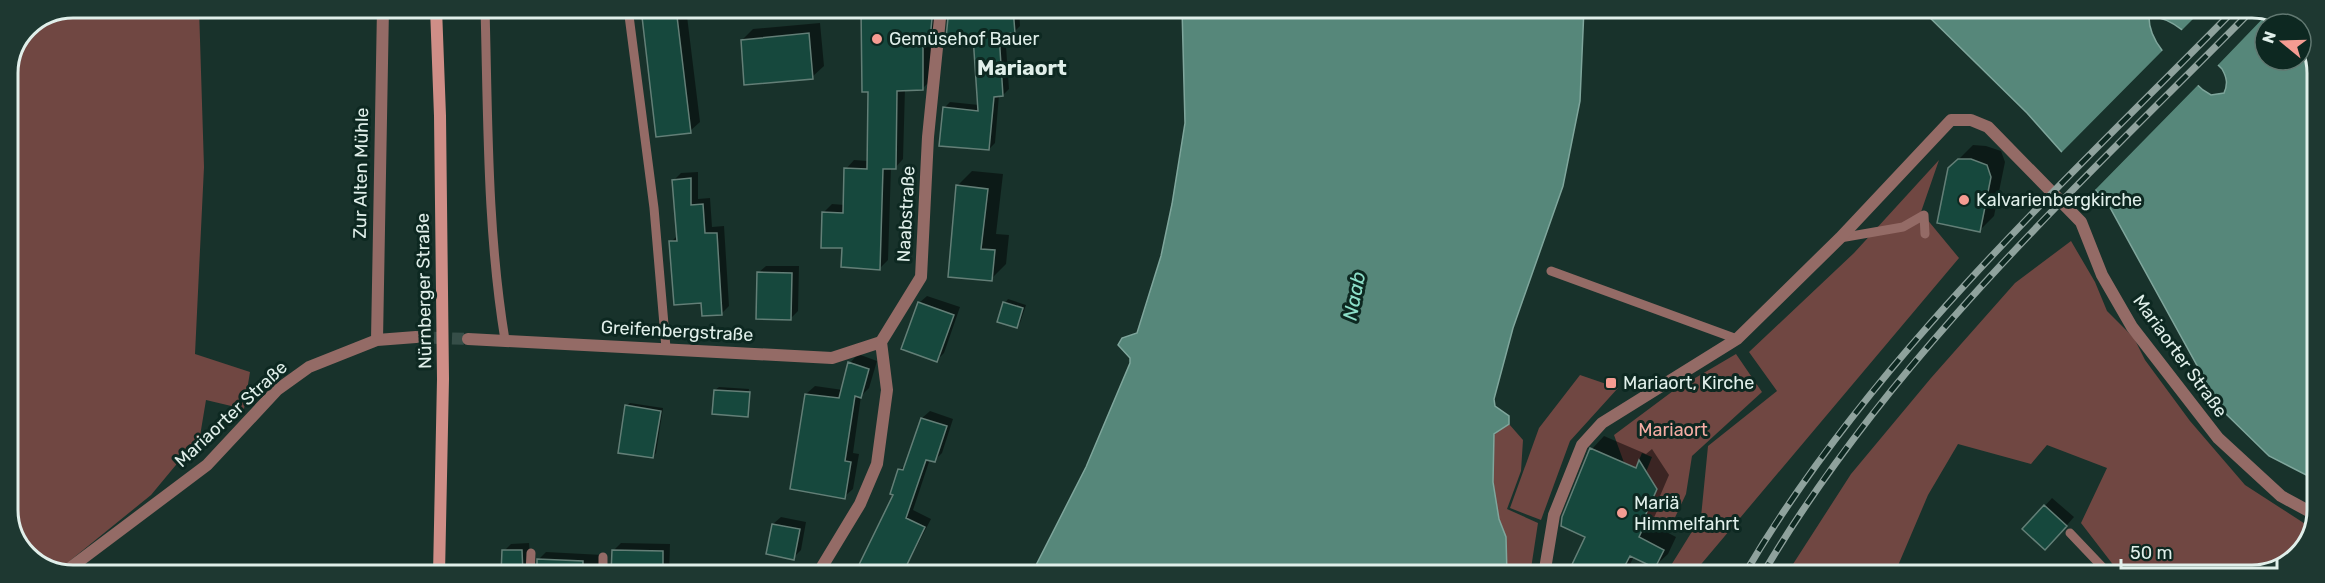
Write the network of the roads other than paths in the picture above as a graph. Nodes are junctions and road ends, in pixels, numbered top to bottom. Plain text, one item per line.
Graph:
1 (383, 18) edge
2 (436, 18) edge
3 (485, 18) edge
4 (629, 18) edge
5 (940, 18) edge
6 (1925, 234) dead end
7 (1840, 238) junction
8 (1551, 271) dead end
9 (416, 337) tunnel mouth
10 (468, 339) tunnel mouth
11 (1737, 339) junction
12 (377, 340) junction
13 (505, 340) junction
14 (881, 342) junction
15 (666, 348) junction
16 (2307, 510) edge
17 (2070, 533) dead end
18 (531, 553) dead end
19 (603, 557) dead end
20 (74, 565) edge
21 (439, 565) edge
22 (530, 565) edge
23 (603, 565) edge
24 (823, 565) edge
25 (1546, 565) edge
26 (2100, 565) edge

1 - 12 street, Zur Alten Mühle
2 - 21 main road, Nürnberger Straße
3 - 13 lane
4 - 15 lane
5 - 14 street, Naabstraße
6 - 7 lane
7 - 11 street, Mariaorter Straße
7 - 16 street, Mariaorter Straße
8 - 11 lane
9 - 12 street
10 - 13 street, Greifenbergstraße
11 - 25 street, Mariaorter Straße
12 - 20 street, Mariaorter Straße
13 - 15 street, Greifenbergstraße
14 - 15 street, Greifenbergstraße
14 - 24 street
17 - 26 lane
18 - 22 lane
19 - 23 lane

